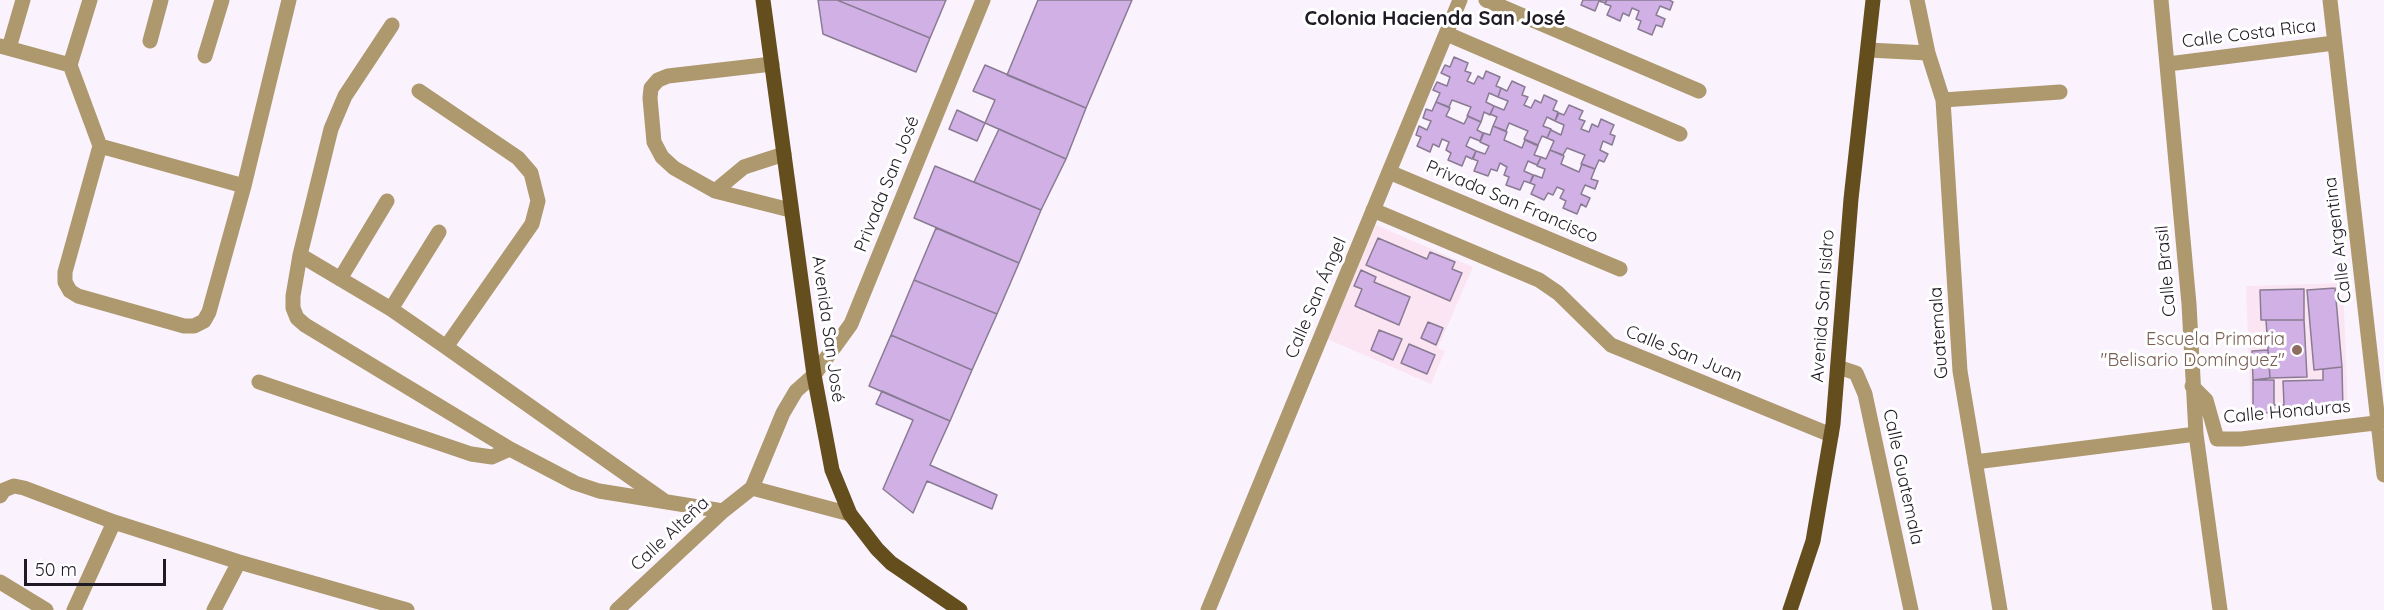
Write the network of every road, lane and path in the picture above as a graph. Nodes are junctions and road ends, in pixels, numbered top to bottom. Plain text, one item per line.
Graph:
1 (23, 0) edge
2 (90, 0) edge
3 (161, 0) edge
4 (222, 0) edge
5 (289, 0) edge
6 (763, 0) edge
7 (982, 0) edge
8 (1461, 0) edge
9 (1486, 0) edge
10 (1874, 0) edge
11 (1917, 0) edge
12 (2161, 0) edge
13 (2330, 0) edge
14 (392, 25) dead end
15 (1446, 33) junction
16 (150, 41) dead end
17 (2334, 43) junction
18 (4, 47) edge
19 (1868, 50) junction
20 (1928, 53) junction
21 (206, 56) dead end
22 (772, 64) junction
23 (2168, 64) junction
24 (70, 66) junction
25 (419, 91) dead end
26 (1699, 91) dead end
27 (2060, 92) dead end
28 (1944, 100) junction
29 (1680, 134) dead end
30 (100, 146) junction
31 (784, 154) junction
32 (1389, 171) junction
33 (244, 186) junction
34 (715, 191) junction
35 (387, 201) dead end
36 (790, 210) junction
37 (1373, 210) junction
38 (439, 232) dead end
39 (300, 255) junction
40 (1620, 269) dead end
41 (340, 279) junction
42 (391, 309) junction
43 (446, 347) junction
44 (1838, 367) junction
45 (814, 375) junction
46 (259, 382) dead end
47 (2192, 386) junction
48 (2381, 423) edge
49 (2196, 434) junction
50 (1831, 435) junction
51 (510, 449) junction
52 (1975, 462) junction
53 (2384, 475) edge
54 (752, 488) junction
55 (0, 496) edge
56 (666, 502) junction
57 (723, 511) junction
58 (850, 514) junction
59 (114, 522) junction
60 (239, 561) junction
61 (0, 582) edge
62 (624, 608) edge
63 (46, 610) edge
64 (74, 610) edge
65 (214, 610) edge
66 (407, 610) edge
67 (960, 610) edge
68 (1208, 610) edge
69 (1790, 610) edge
70 (1911, 610) edge
71 (2000, 610) edge
72 (2220, 610) edge

1 - 18 street
2 - 24 street
3 - 16 street
4 - 21 street
5 - 33 street
6 - 22 main road, Avenida San José
7 - 45 street, Privada San José
8 - 15 street, Calle San Ángel
9 - 26 street
10 - 19 main road, Avenida San Isidro
11 - 20 street
12 - 23 street, Calle Brasil
13 - 17 street, Calle Argentina
14 - 39 street
15 - 29 street
15 - 32 street, Calle San Ángel
17 - 23 street, Calle Costa Rica
17 - 48 street, Calle Argentina
18 - 24 street
19 - 20 street
19 - 44 main road, Avenida San Isidro
20 - 28 street, Guatemala
22 - 31 main road, Avenida San José
22 - 34 street
23 - 47 street, Calle Brasil
24 - 30 street
25 - 43 street
27 - 28 street
28 - 52 street, Guatemala
30 - 33 street
30 - 33 street
31 - 34 street
31 - 36 main road, Avenida San José
32 - 37 street, Calle San Ángel
32 - 40 street, Privada San Francisco
34 - 36 street
35 - 41 street
36 - 45 main road, Avenida San José
37 - 50 street, Calle San Juan
37 - 68 street, Calle San Ángel
38 - 42 street
39 - 41 street
39 - 51 street
41 - 42 street
42 - 43 street
43 - 56 street
44 - 50 main road, Avenida San Isidro
44 - 70 street, Calle Guatemala
45 - 54 street, Calle Alteña
45 - 58 main road, Avenida San José
46 - 51 street
47 - 48 street, Calle Honduras
47 - 49 street, Calle Brasil
48 - 53 street, Calle Argentina
49 - 52 street
49 - 72 street, Calle Brasil
50 - 69 main road, Avenida San Isidro
51 - 56 street
52 - 71 street, Guatemala
54 - 57 street, Calle Alteña
54 - 58 street
55 - 59 street
56 - 57 street
57 - 62 street, Calle Alteña
58 - 67 main road, Avenida San José
59 - 60 street
59 - 64 street
60 - 65 street
60 - 66 street
61 - 63 street

